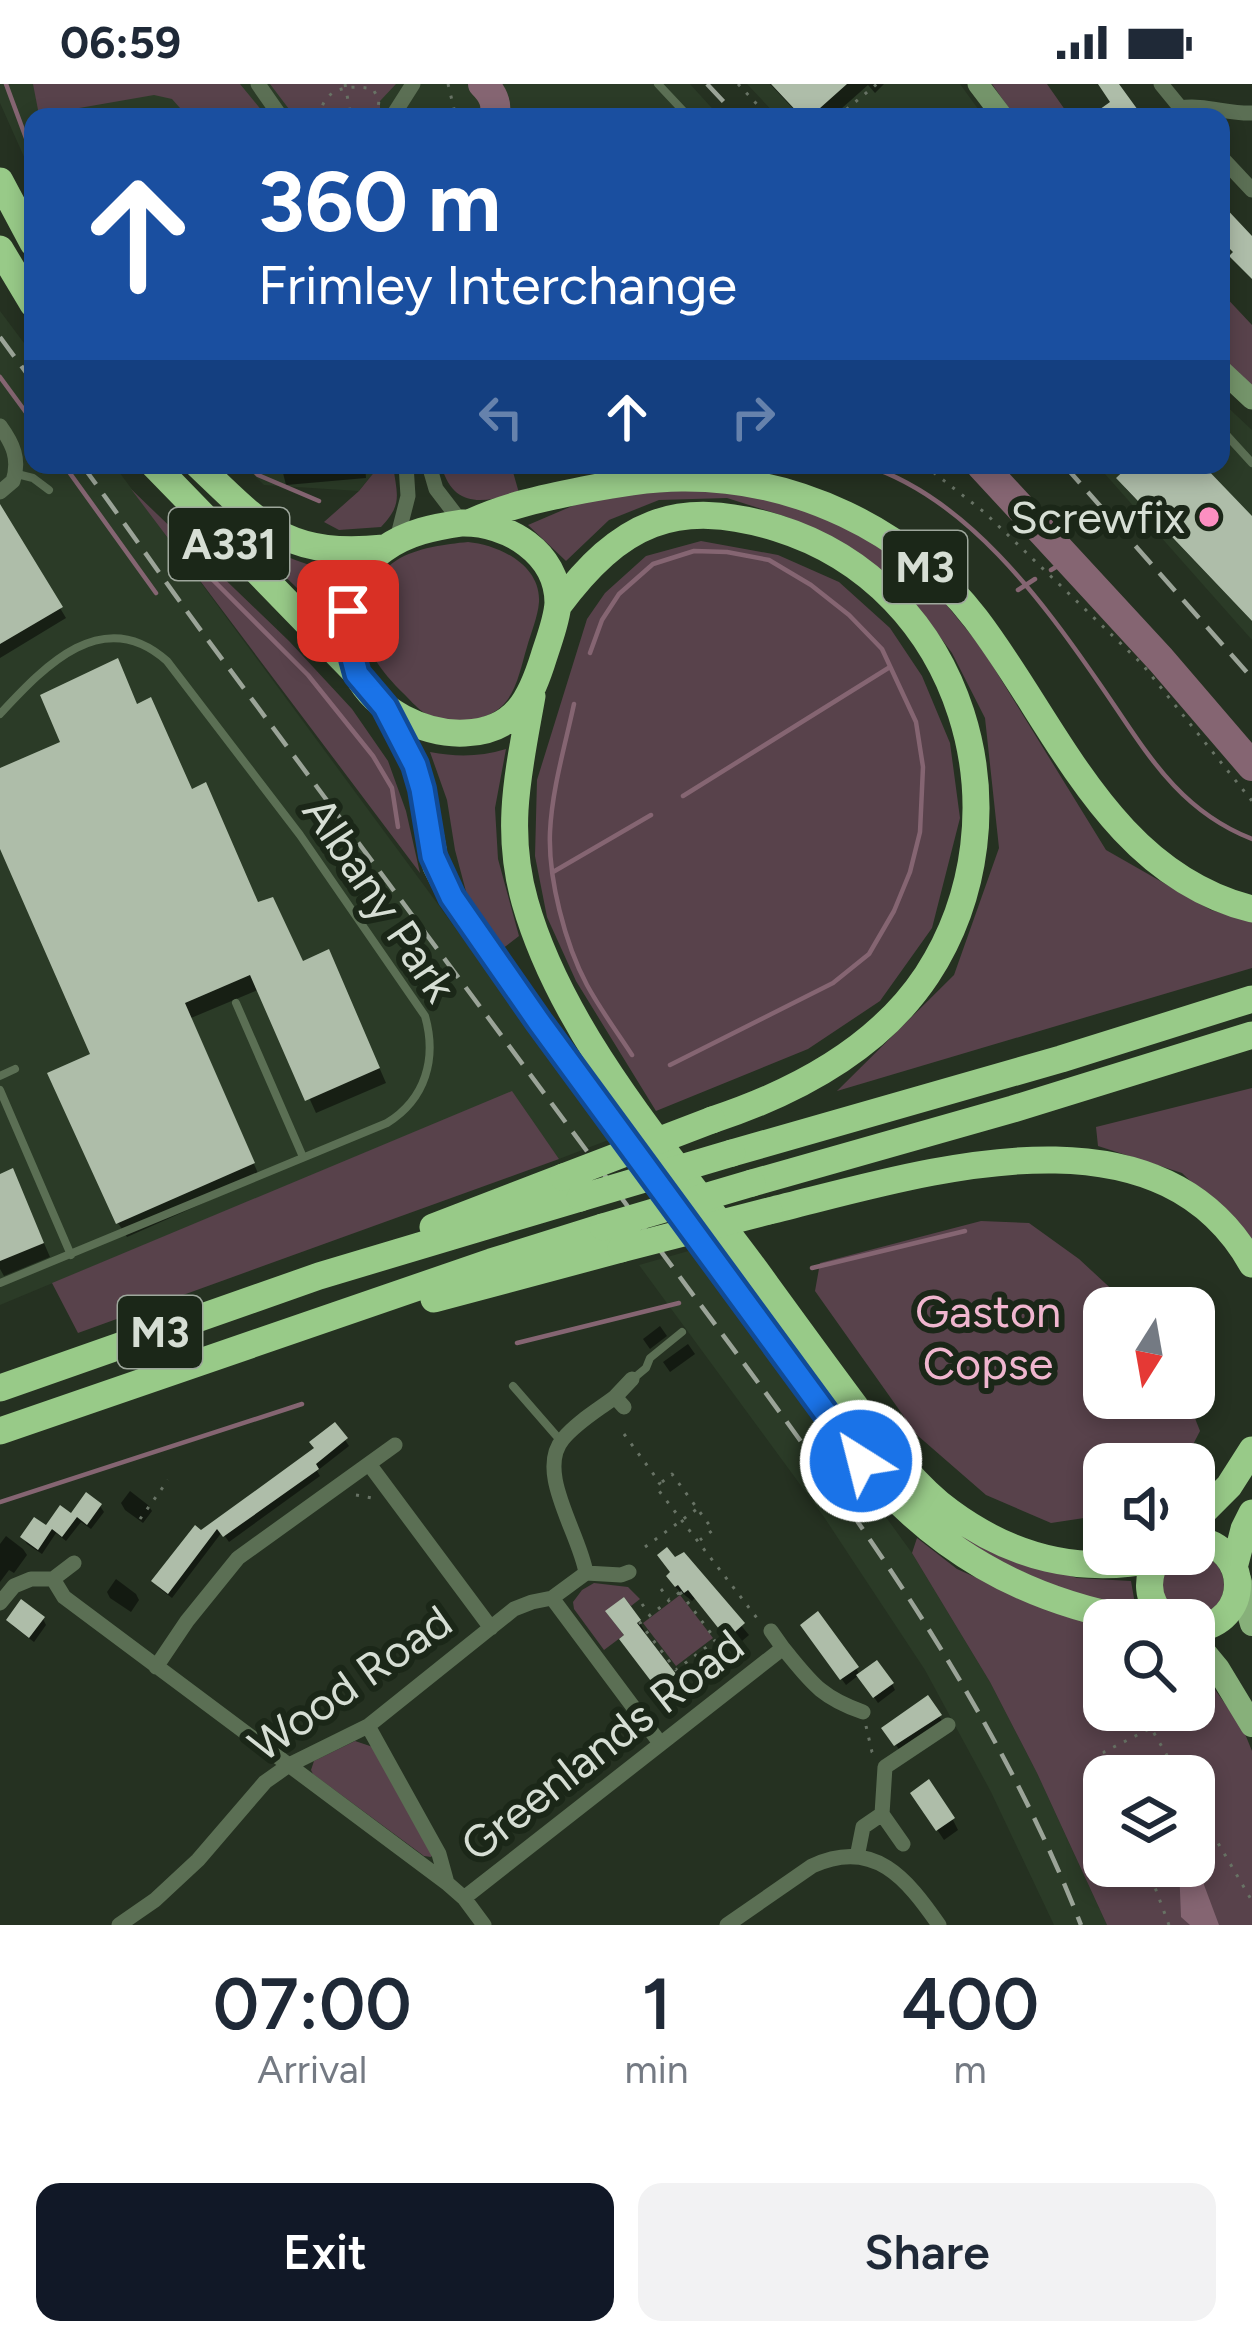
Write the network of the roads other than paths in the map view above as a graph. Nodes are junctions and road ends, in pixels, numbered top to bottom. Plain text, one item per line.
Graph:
1 (658, 84) edge
2 (978, 84) edge
3 (1161, 84) edge
4 (681, 108) edge
5 (996, 108) edge
6 (1181, 108) edge
7 (1230, 167) edge
8 (0, 181) edge
9 (1252, 190) edge
10 (24, 226) edge
11 (0, 250) edge
12 (0, 282) edge
13 (24, 289) edge
14 (24, 307) edge
15 (1230, 378) edge
16 (1252, 399) edge
17 (0, 426) edge
18 (1230, 439) edge
19 (1252, 463) edge
20 (16, 474) junction
21 (163, 474) edge
22 (208, 474) edge
23 (408, 474) edge
24 (432, 474) edge
25 (49, 490) dead end
26 (0, 492) edge
27 (465, 523) junction
28 (390, 545) junction
29 (558, 606) junction
30 (357, 674) junction
31 (532, 696) junction
32 (385, 707) junction
33 (0, 715) edge
34 (1252, 909) edge
35 (1252, 999) edge
36 (236, 1003) dead end
37 (1252, 1035) edge
38 (15, 1069) dead end
39 (0, 1076) edge
40 (0, 1090) edge
41 (303, 1156) junction
42 (572, 1188) junction
43 (612, 1238) junction
44 (71, 1255) junction
45 (1252, 1264) edge
46 (0, 1283) edge
47 (682, 1332) dead end
48 (632, 1379) joint
49 (514, 1386) dead end
50 (0, 1388) edge
51 (0, 1431) edge
52 (561, 1441) junction
53 (395, 1445) dead end
54 (1252, 1450) edge
55 (369, 1464) junction
56 (1215, 1500) edge
57 (1252, 1513) edge
58 (1215, 1545) edge
59 (74, 1563) dead end
60 (1083, 1564) edge
61 (1237, 1572) junction
62 (586, 1573) junction
63 (635, 1573) dead end
64 (52, 1579) junction
65 (552, 1598) junction
66 (0, 1604) edge
67 (1083, 1607) edge
68 (1215, 1624) edge
69 (1252, 1624) edge
70 (491, 1628) junction
71 (766, 1628) road end
72 (783, 1648) junction
73 (1215, 1665) edge
74 (156, 1667) junction
75 (863, 1712) road end
76 (948, 1725) dead end
77 (1252, 1725) edge
78 (368, 1726) junction
79 (660, 1743) junction
80 (289, 1765) junction
81 (882, 1814) junction
82 (903, 1844) dead end
83 (857, 1857) junction
84 (448, 1884) junction
85 (464, 1898) junction
86 (119, 1925) edge
87 (484, 1925) edge
88 (727, 1925) edge
89 (939, 1925) edge

1 - 4 lane
2 - 5 main road
3 - 6 street
7 - 9 street
8 - 10 highway
11 - 13 highway
12 - 14 highway
15 - 16 main road
17 - 20 street
18 - 19 lane
20 - 25 lane
20 - 26 street
21 - 30 highway, A331
22 - 28 highway, A331
23 - 28 street
24 - 27 street
27 - 28 highway
27 - 29 highway
27 - 34 highway, M3
28 - 30 highway
29 - 31 highway
29 - 42 highway, M3, bridge
30 - 32 highway
31 - 32 highway
31 - 60 highway
32 - 67 highway
33 - 41 lane, Albany Park
35 - 42 highway, M3, bridge
36 - 41 lane
37 - 43 highway, M3, bridge
38 - 39 lane
40 - 44 lane
41 - 44 lane, Albany Park
42 - 50 highway, M3
43 - 45 highway, M3, bridge
43 - 51 highway, M3
44 - 46 lane, Albany Park
47 - 48 lane
48 - 52 street
49 - 52 lane
52 - 62 street
53 - 55 street
54 - 56 highway
55 - 70 street
55 - 74 street
57 - 61 highway
58 - 61 highway
59 - 64 street
61 - 68 highway
61 - 69 main road
62 - 63 street
62 - 65 street, Wood Road
64 - 66 street
64 - 74 street
65 - 70 street, Wood Road
65 - 79 street
70 - 78 street, Wood Road
71 - 72 street, Greenlands Road
72 - 75 street, Greenlands Road
72 - 79 street, Greenlands Road
73 - 77 main road
74 - 80 street
76 - 81 street
78 - 80 street, Wood Road
78 - 84 street
79 - 85 street, Greenlands Road
80 - 84 street
80 - 86 street, Wood Road
81 - 82 street
81 - 83 street
83 - 88 street
83 - 89 street
84 - 85 street
85 - 87 street

